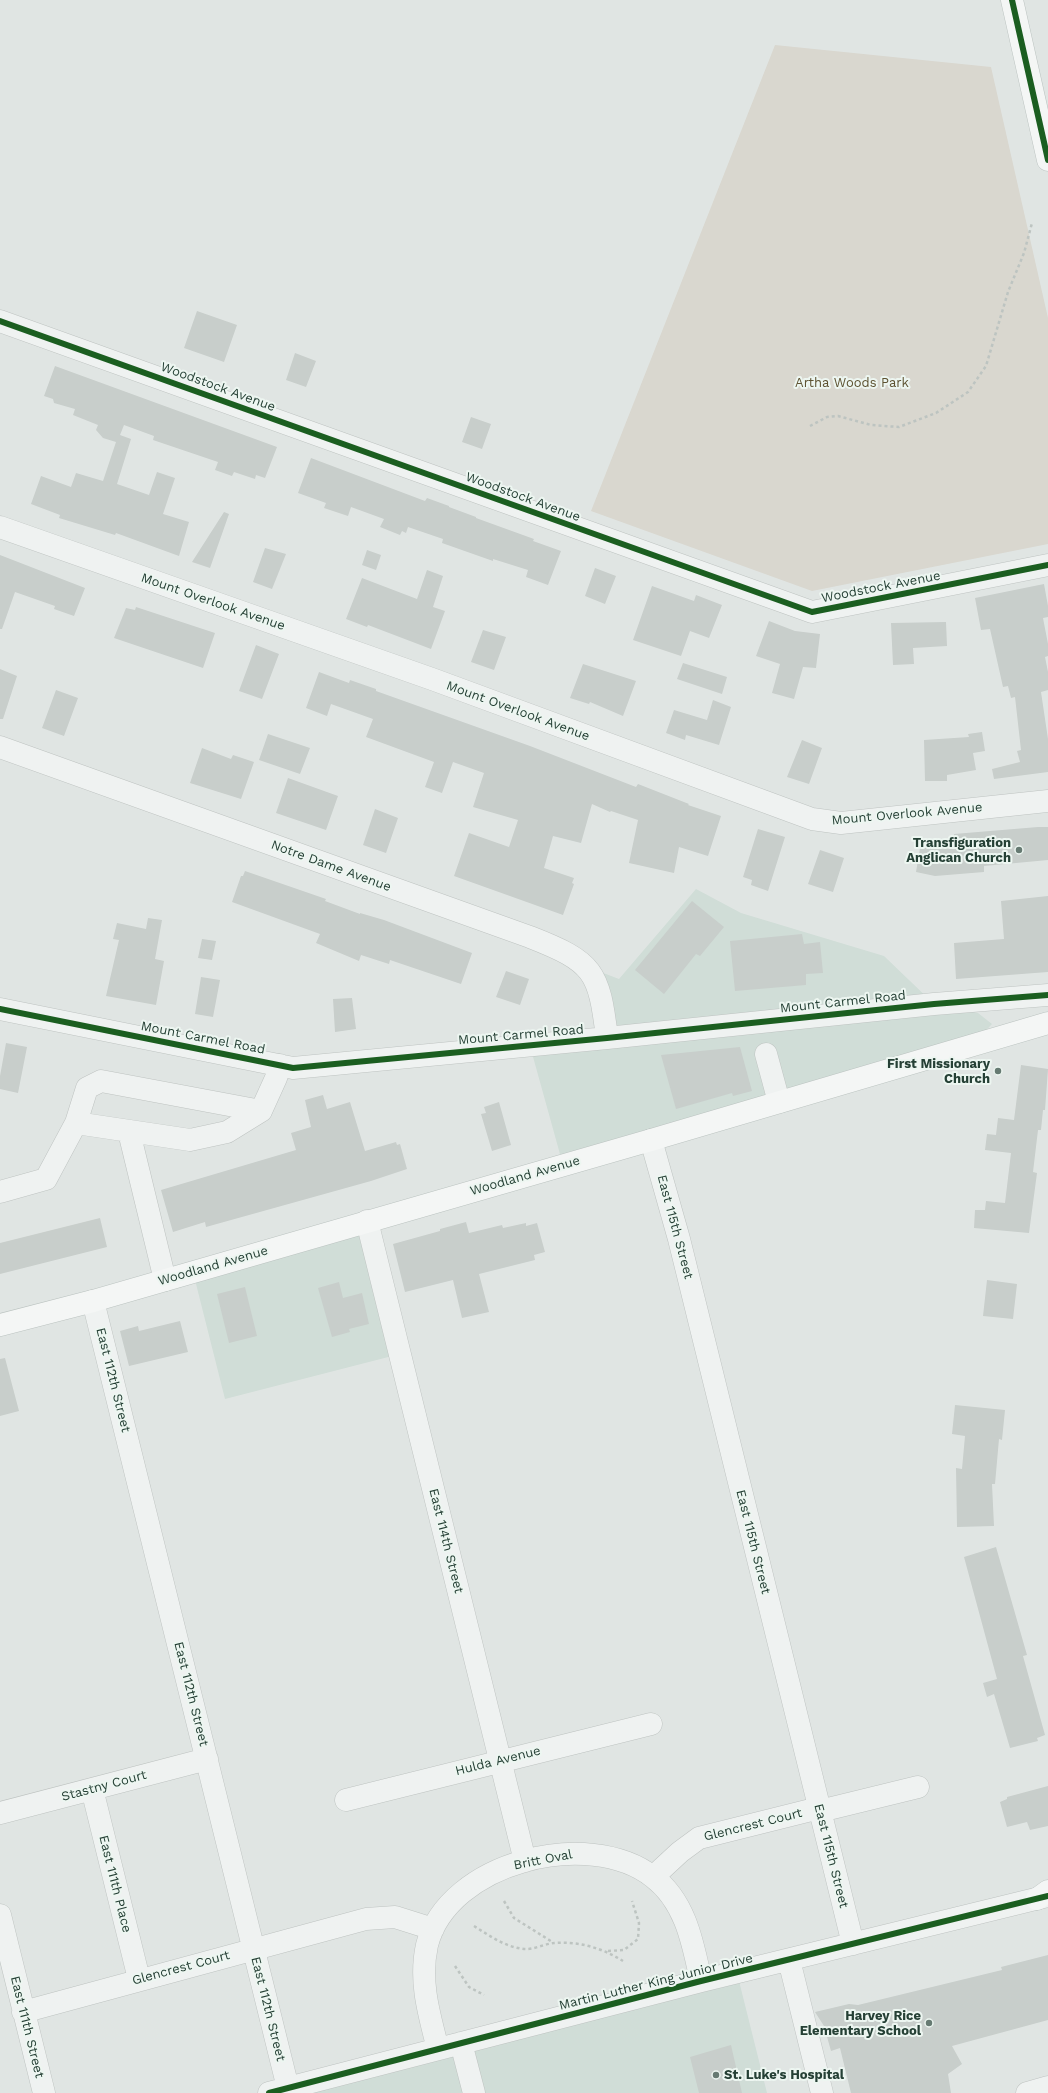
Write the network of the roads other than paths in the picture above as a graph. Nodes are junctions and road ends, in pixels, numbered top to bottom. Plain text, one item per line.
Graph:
1 (1012, 0) edge
2 (1048, 160) edge
3 (0, 321) edge
4 (0, 527) edge
5 (1048, 565) edge
6 (0, 747) edge
7 (1048, 801) edge
8 (1048, 995) edge
9 (0, 1009) edge
10 (1048, 1023) edge
11 (608, 1038) junction
12 (766, 1054) dead end
13 (280, 1065) junction
14 (779, 1102) junction
15 (261, 1111) junction
16 (76, 1123) junction
17 (129, 1132) junction
18 (651, 1140) junction
19 (0, 1192) edge
20 (367, 1221) junction
21 (165, 1280) junction
22 (93, 1301) junction
23 (0, 1325) edge
24 (651, 1724) dead end
25 (207, 1759) junction
26 (500, 1761) junction
27 (918, 1787) dead end
28 (92, 1789) junction
29 (346, 1800) dead end
30 (820, 1810) junction
31 (0, 1813) edge
32 (526, 1861) junction
33 (653, 1877) junction
34 (1044, 1895) edge
35 (0, 1915) edge
36 (433, 1929) junction
37 (853, 1944) junction
38 (253, 1949) junction
39 (789, 1960) junction
40 (139, 1979) junction
41 (701, 1981) junction
42 (23, 2012) junction
43 (461, 2043) junction
44 (438, 2049) junction
45 (324, 2086) edge
46 (1048, 2087) edge
47 (279, 2091) edge
48 (44, 2093) edge
49 (474, 2093) edge
50 (822, 2093) edge
51 (1027, 2093) edge

1 - 2 main road
3 - 5 street, Woodstock Avenue
4 - 7 street, Mount Overlook Avenue
6 - 11 street, Notre Dame Avenue
8 - 11 street, Mount Carmel Road
9 - 13 street, Mount Carmel Road
10 - 14 main road, Woodland Avenue
11 - 13 street, Mount Carmel Road
12 - 14 street
13 - 15 street
14 - 18 main road, Woodland Avenue
15 - 16 street
15 - 17 street
16 - 17 street
16 - 19 street
17 - 21 street
18 - 20 main road, Woodland Avenue
18 - 30 street, East 115th Street
20 - 21 main road, Woodland Avenue
20 - 26 street, East 114th Street
21 - 22 main road, Woodland Avenue
22 - 23 main road, Woodland Avenue
22 - 25 street, East 112th Street
24 - 26 street, Hulda Avenue
25 - 28 street, Stastny Court
25 - 38 street, East 112th Street
26 - 29 street, Hulda Avenue
26 - 32 street, East 114th Street
27 - 30 street, Glencrest Court
28 - 31 street, Stastny Court
28 - 40 street, East 111th Place
30 - 33 street, Glencrest Court
30 - 37 street, East 115th Street
32 - 33 street, Britt Oval
32 - 36 street, Britt Oval
33 - 41 street, Britt Oval
34 - 37 street, Martin Luther King Junior Drive
35 - 42 street, East 111th Street
36 - 38 street, Glencrest Court
36 - 44 street, Britt Oval
37 - 39 street, Martin Luther King Junior Drive
38 - 40 street, Glencrest Court
38 - 47 street, East 112th Street
39 - 41 street, Martin Luther King Junior Drive
39 - 50 street
40 - 42 street, Glencrest Court
41 - 43 street, Martin Luther King Junior Drive
42 - 48 street, East 111th Street
43 - 44 street, Martin Luther King Junior Drive
43 - 49 street
44 - 45 street, Martin Luther King Junior Drive
45 - 47 street, Martin Luther King Junior Drive
46 - 51 street

